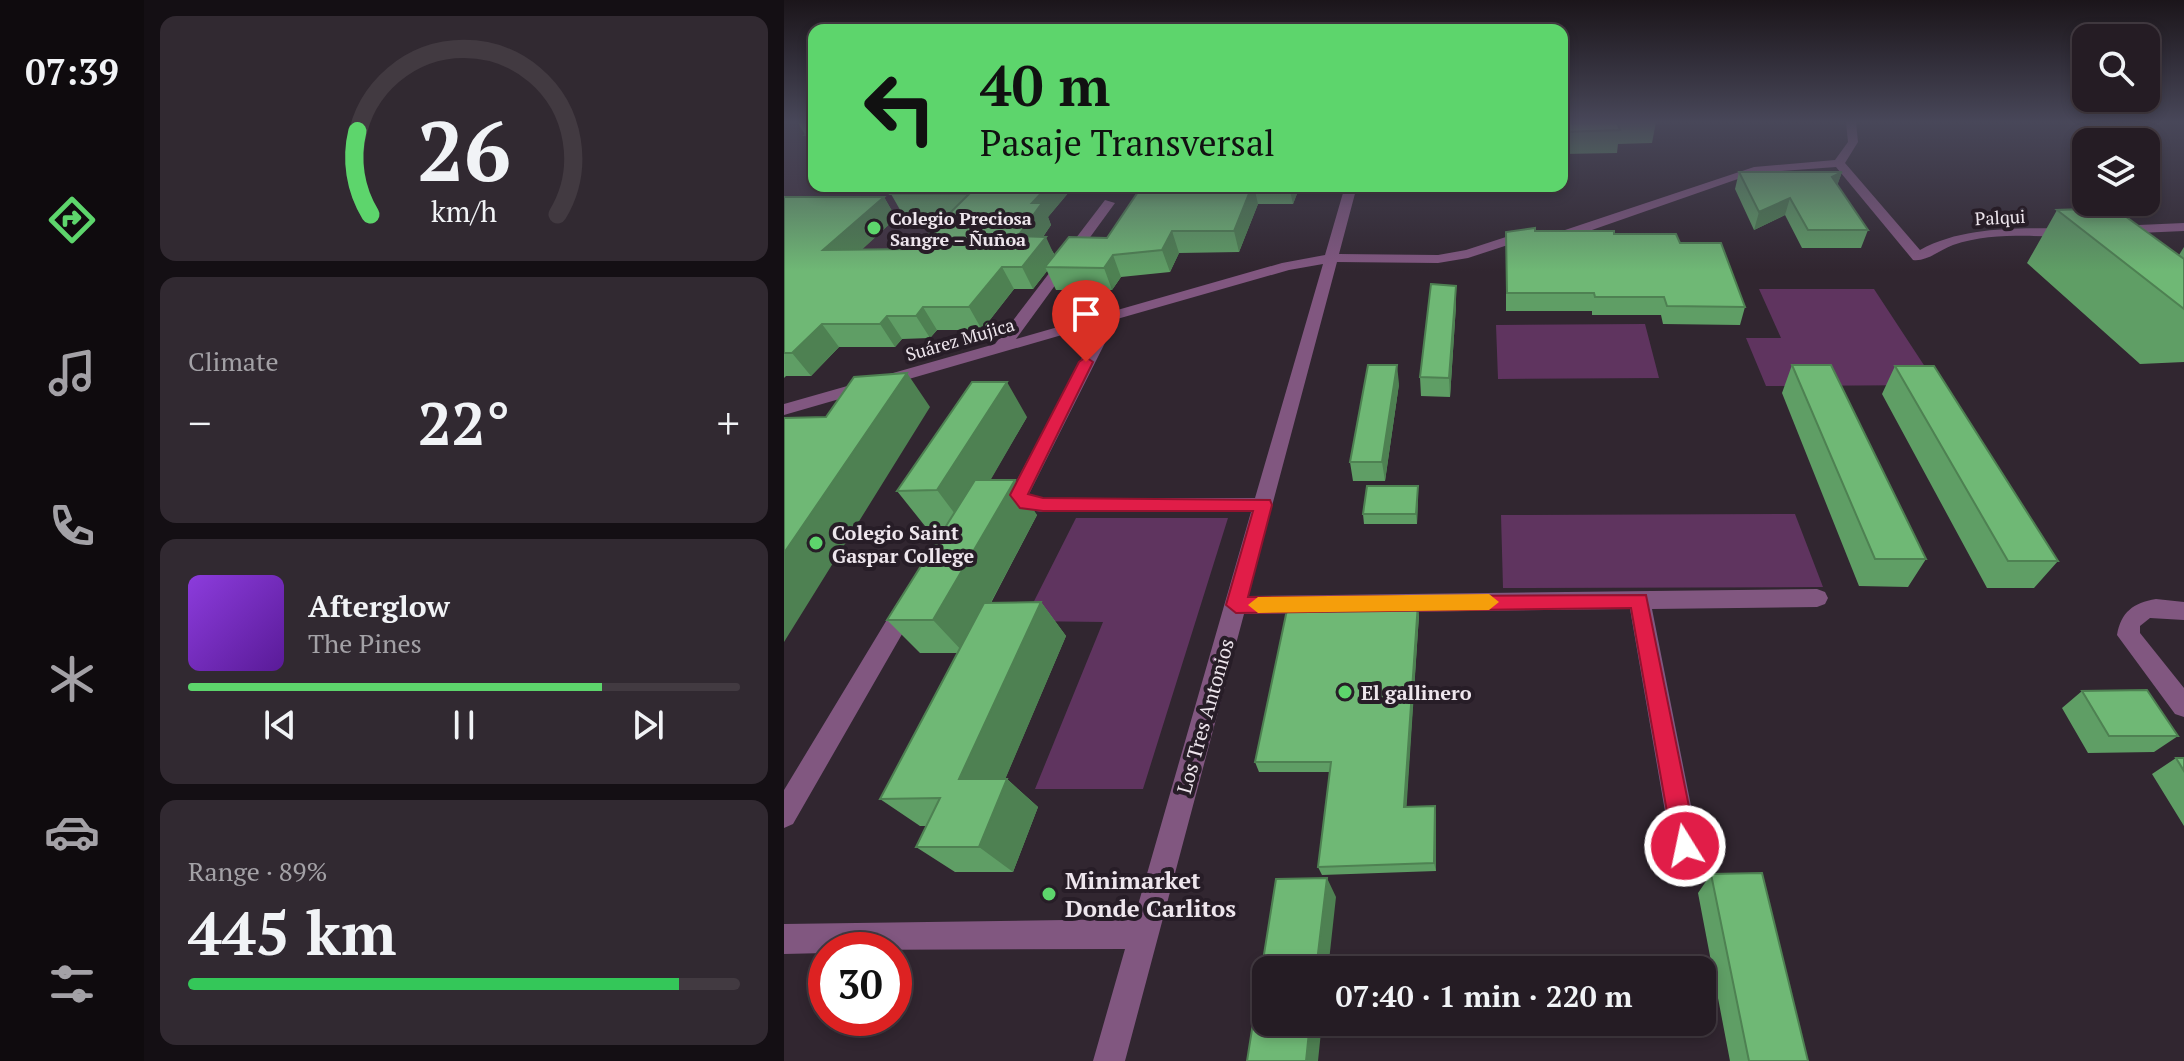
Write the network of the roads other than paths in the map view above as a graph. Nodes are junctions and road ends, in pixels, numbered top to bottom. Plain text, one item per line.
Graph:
1 (1750, 172) edge
2 (1846, 172) edge
3 (1349, 192) edge
4 (1109, 203) dead end
5 (2184, 227) edge
6 (2107, 230) edge
7 (2092, 231) edge
8 (1332, 258) junction
9 (1111, 317) junction
10 (1000, 349) junction
11 (784, 410) edge
12 (1264, 505) junction
13 (1817, 598) dead end
14 (1639, 600) junction
15 (1236, 605) junction
16 (905, 609) edge
17 (2184, 611) edge
18 (2184, 706) edge
19 (784, 815) edge
20 (1685, 846) dead end
21 (1145, 934) junction
22 (784, 939) edge
23 (1109, 1061) edge

1 - 8 street, Suárez Mujica
2 - 7 street, Palqui
3 - 8 street, Los Tres Antonios
4 - 10 street
5 - 6 street
8 - 9 street, Suárez Mujica
8 - 12 street, Los Tres Antonios
9 - 10 street, Suárez Mujica
9 - 12 street
10 - 11 street, Suárez Mujica
12 - 15 street, Los Tres Antonios
13 - 14 street
14 - 15 street
14 - 20 street
15 - 21 street, Los Tres Antonios
16 - 19 street
17 - 18 street
21 - 22 street
21 - 23 street, Los Tres Antonios

